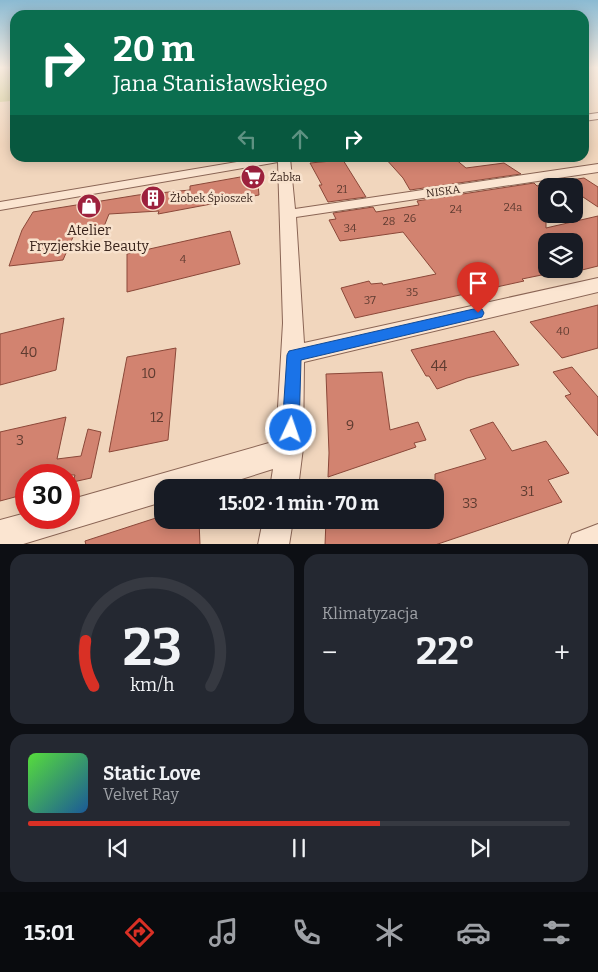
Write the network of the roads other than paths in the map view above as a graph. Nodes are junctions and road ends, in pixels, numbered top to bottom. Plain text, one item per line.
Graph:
1 (256, 162) edge
2 (284, 162) edge
3 (598, 168) edge
4 (0, 206) edge
5 (288, 214) junction
6 (598, 285) edge
7 (294, 355) junction
8 (290, 448) junction
9 (195, 479) edge
10 (285, 479) edge
11 (154, 491) edge
12 (80, 512) edge
13 (22, 529) edge
14 (276, 529) edge
15 (0, 535) edge
16 (598, 539) edge
17 (273, 544) edge
18 (583, 544) edge

1 - 4 street
2 - 5 street
3 - 5 street, NISKA
5 - 7 street
6 - 7 street
7 - 8 street
8 - 9 street
8 - 10 street
11 - 12 street
13 - 15 street
14 - 17 street
16 - 18 street

